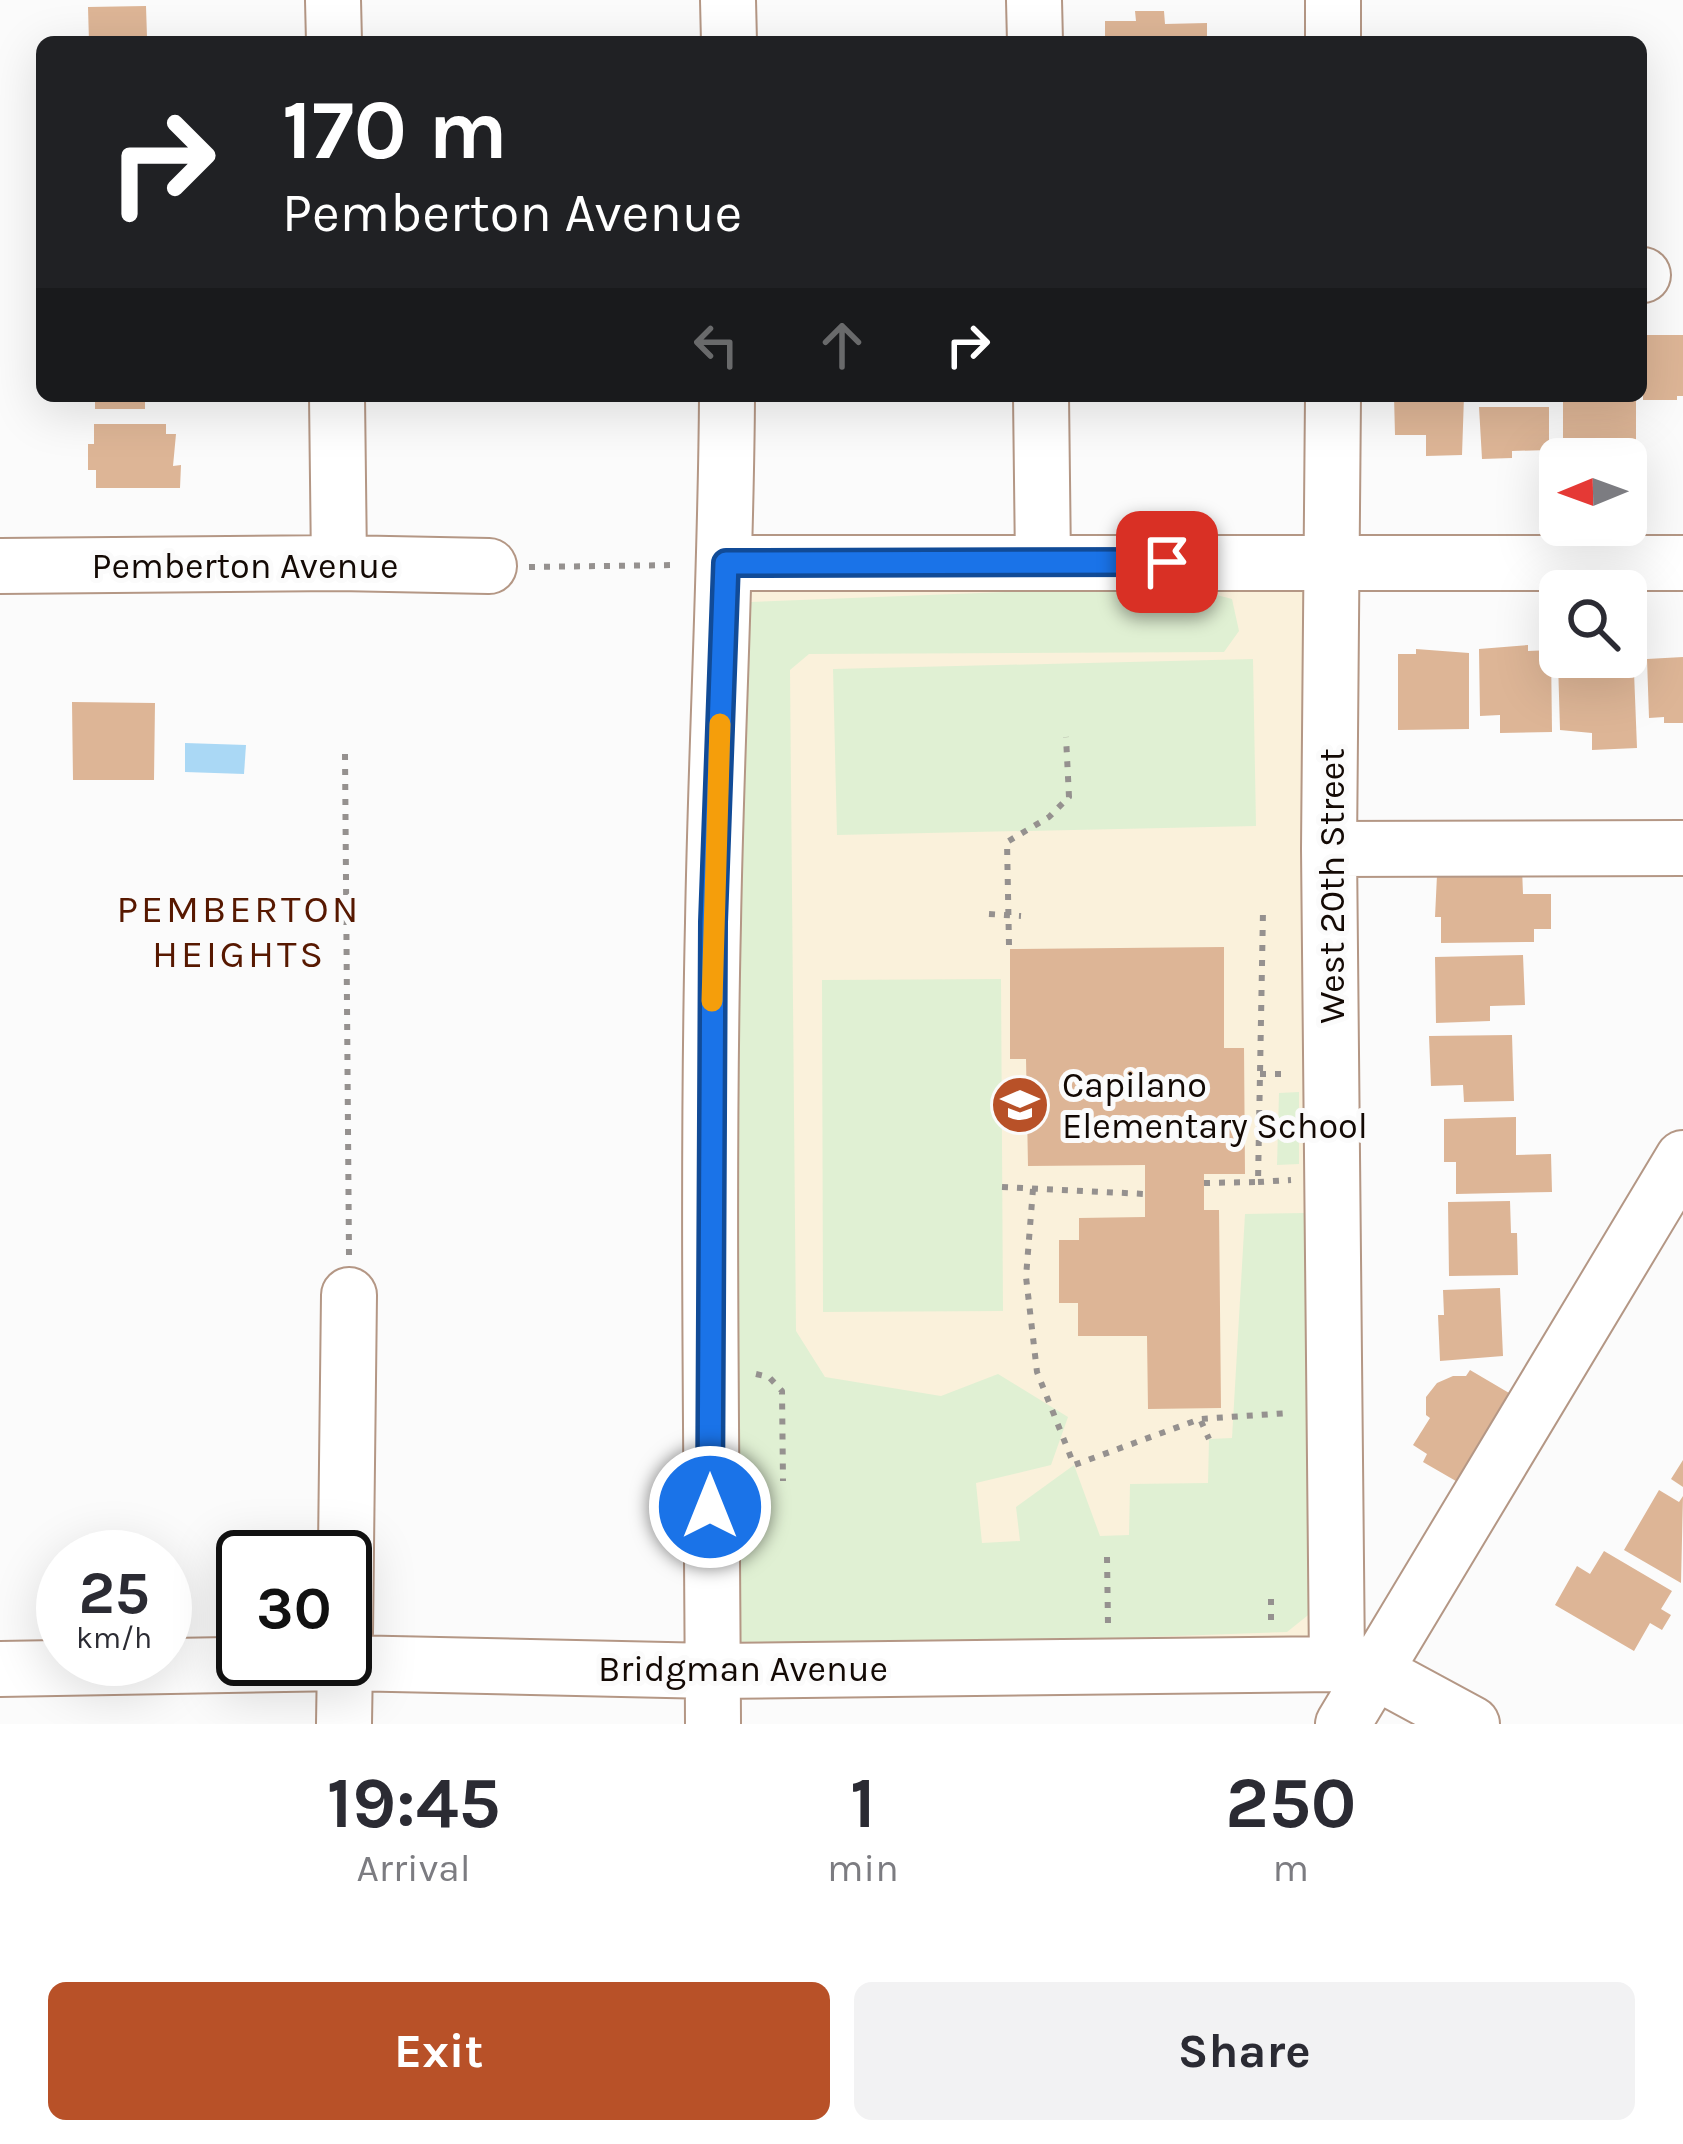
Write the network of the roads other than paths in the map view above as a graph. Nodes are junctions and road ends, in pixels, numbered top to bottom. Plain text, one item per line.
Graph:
1 (333, 0) edge
2 (728, 0) edge
3 (1034, 0) edge
4 (1334, 0) edge
5 (334, 36) edge
6 (729, 36) edge
7 (1035, 36) edge
8 (1334, 36) edge
9 (337, 402) edge
10 (727, 402) edge
11 (1040, 402) edge
12 (1334, 402) edge
13 (1043, 562) junction
14 (1332, 562) junction
15 (339, 563) junction
16 (726, 563) junction
17 (1683, 563) edge
18 (0, 566) edge
19 (489, 566) dead end
20 (1683, 848) edge
21 (1329, 849) junction
22 (1683, 1158) edge
23 (349, 1295) road end
24 (346, 1530) edge
25 (372, 1653) edge
26 (216, 1659) edge
27 (1355, 1668) junction
28 (0, 1670) edge
29 (712, 1671) junction
30 (345, 1686) edge
31 (344, 1724) edge
32 (712, 1724) edge
33 (1343, 1724) edge
34 (1472, 1724) edge

1 - 5 street
2 - 6 street
3 - 7 street
4 - 8 street
9 - 15 street
10 - 16 street
11 - 13 street
12 - 14 street, West 20th Street
13 - 14 street
13 - 16 street
14 - 17 street
14 - 21 street, West 20th Street
15 - 18 street, Pemberton Avenue
15 - 19 street, Pemberton Avenue
16 - 29 street
20 - 21 street
21 - 27 street, West 20th Street
22 - 27 street
23 - 24 street
25 - 29 street, Bridgman Avenue
26 - 28 street, Bridgman Avenue
27 - 29 street, Bridgman Avenue
27 - 33 street
27 - 34 street, Bridgman Avenue
29 - 32 street
30 - 31 street

